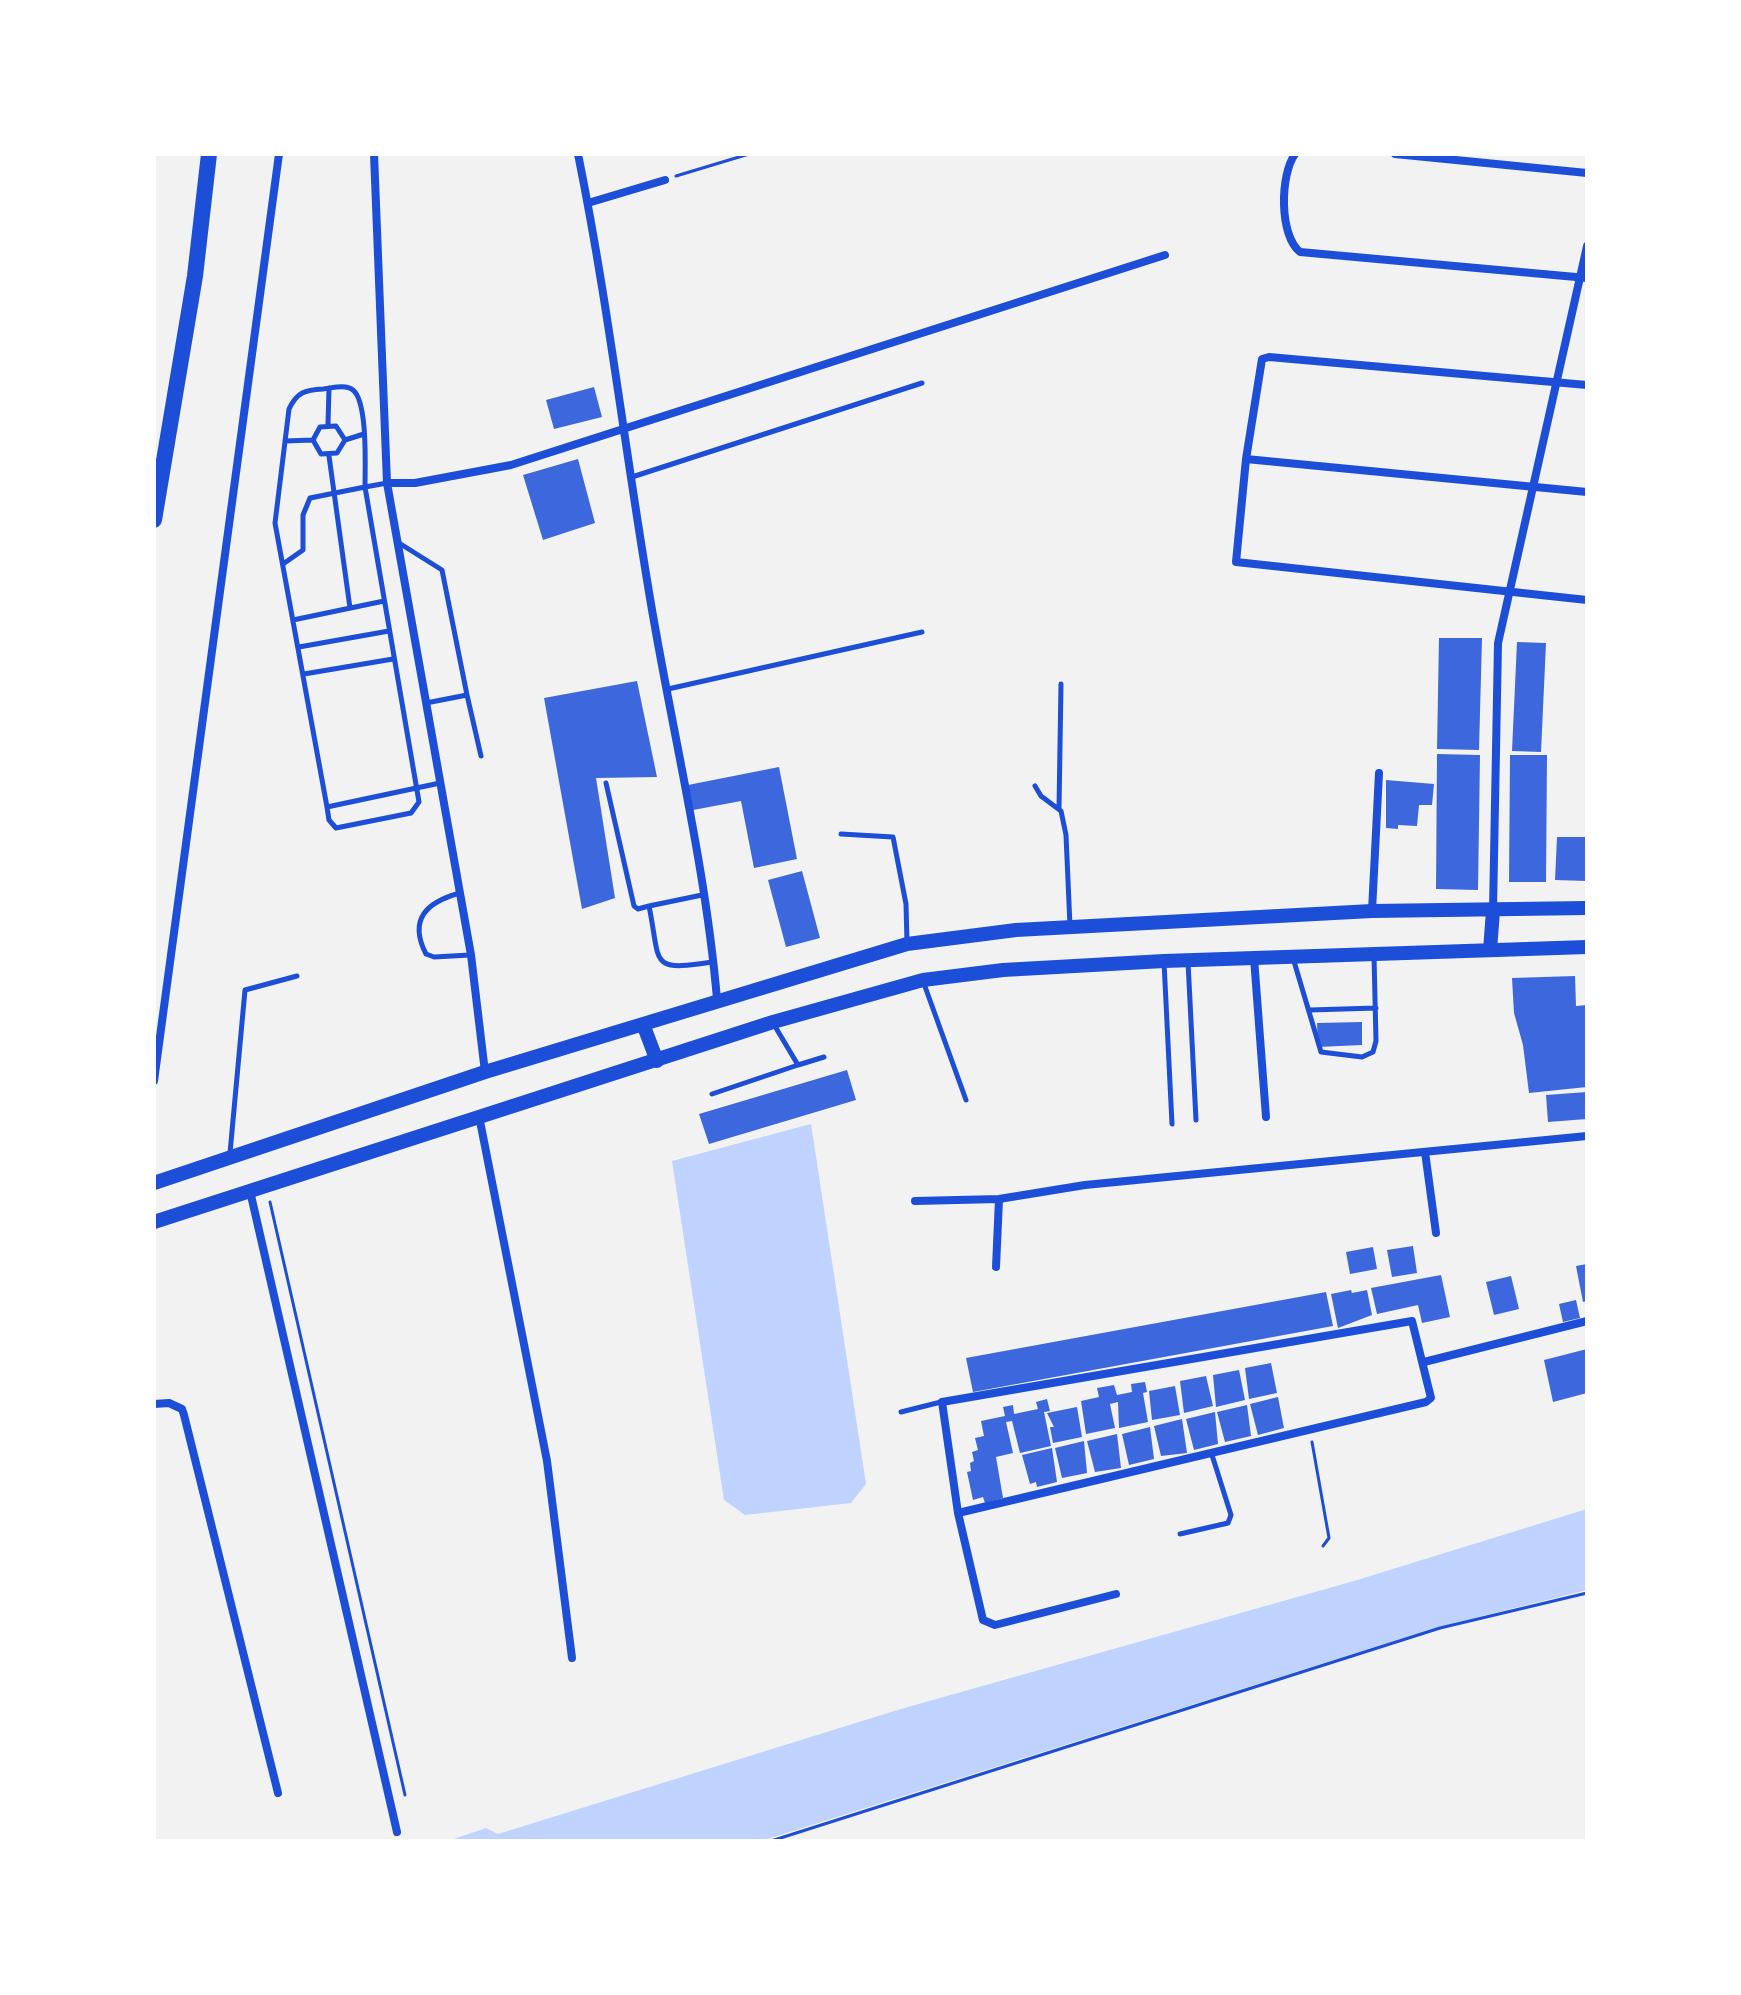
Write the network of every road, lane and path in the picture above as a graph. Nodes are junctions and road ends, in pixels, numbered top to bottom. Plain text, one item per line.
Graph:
1 (209, 154) edge
2 (279, 154) edge
3 (374, 154) edge
4 (578, 154) edge
5 (749, 154) edge
6 (1295, 154) edge
7 (1395, 154) edge
8 (1587, 173) edge
9 (665, 180) joint
10 (588, 203) junction
11 (1587, 246) edge
12 (1165, 255) dead end
13 (1583, 278) edge
14 (922, 383) dead end
15 (1556, 383) junction
16 (1587, 385) edge
17 (329, 388) junction
18 (328, 424) junction
19 (623, 431) junction
20 (364, 434) junction
21 (313, 440) junction
22 (345, 440) junction
23 (285, 441) junction
24 (329, 456) junction
25 (1246, 459) junction
26 (631, 477) junction
27 (387, 483) junction
28 (365, 487) junction
29 (1533, 487) junction
30 (1587, 492) edge
31 (334, 493) junction
32 (154, 520) edge
33 (398, 543) junction
34 (283, 564) junction
35 (1507, 593) junction
36 (1587, 600) edge
37 (384, 601) junction
38 (350, 608) junction
39 (293, 620) junction
40 (389, 631) junction
41 (922, 632) dead end
42 (299, 647) junction
43 (393, 659) junction
44 (304, 674) junction
45 (1061, 684) dead end
46 (668, 689) junction
47 (467, 695) junction
48 (426, 703) junction
49 (481, 756) dead end
50 (1379, 773) dead end
51 (441, 782) junction
52 (606, 783) dead end
53 (1035, 786) dead end
54 (417, 787) junction
55 (327, 807) junction
56 (1059, 808) junction
57 (841, 834) dead end
58 (460, 893) junction
59 (702, 895) junction
60 (649, 906) junction
61 (1587, 908) edge
62 (1372, 911) junction
63 (1493, 911) junction
64 (1070, 927) junction
65 (907, 944) junction
66 (1587, 947) edge
67 (1490, 950) junction
68 (1374, 953) junction
69 (471, 955) junction
70 (1292, 957) junction
71 (1254, 958) junction
72 (713, 961) junction
73 (1164, 961) junction
74 (1188, 961) junction
75 (297, 976) dead end
76 (923, 980) junction
77 (717, 999) junction
78 (1376, 1008) junction
79 (1310, 1010) junction
80 (773, 1022) junction
81 (643, 1024) junction
82 (824, 1057) dead end
83 (657, 1061) junction
84 (798, 1065) junction
85 (485, 1072) junction
86 (154, 1081) edge
87 (712, 1094) dead end
88 (966, 1100) dead end
89 (479, 1116) junction
90 (1266, 1117) dead end
91 (1196, 1120) dead end
92 (1172, 1124) dead end
93 (1587, 1136) edge
94 (1425, 1152) junction
95 (229, 1158) junction
96 (154, 1183) edge
97 (266, 1186) junction
98 (250, 1191) junction
99 (999, 1199) junction
100 (915, 1201) dead end
101 (154, 1222) edge
102 (1436, 1233) dead end
103 (996, 1267) dead end
104 (1587, 1321) edge
105 (1424, 1362) junction
106 (942, 1402) junction
107 (154, 1404) edge
108 (901, 1412) dead end
109 (1311, 1431) junction
110 (1212, 1455) junction
111 (958, 1513) junction
112 (1180, 1534) dead end
113 (1323, 1546) dead end
114 (1587, 1593) edge
115 (1116, 1594) dead end
116 (572, 1658) dead end
117 (278, 1793) dead end
118 (405, 1795) dead end
119 (397, 1832) dead end
120 (771, 1841) edge

1 - 32 highway
2 - 86 street
3 - 27 street
4 - 10 street
5 - 9 path
6 - 13 street
7 - 8 street
9 - 10 street
10 - 19 street
11 - 13 street
12 - 19 street
13 - 15 street
14 - 26 lane
15 - 16 street
15 - 25 street
15 - 29 street
17 - 18 lane
17 - 20 lane
17 - 23 lane
18 - 21 lane
18 - 22 lane
19 - 26 street
19 - 27 street
20 - 22 lane
20 - 28 lane
21 - 23 lane
21 - 24 lane
22 - 24 lane
23 - 34 lane
24 - 31 lane
25 - 29 street
25 - 35 street
26 - 46 street
27 - 28 lane
27 - 33 street
28 - 31 lane
28 - 37 lane
29 - 30 street
29 - 35 street
31 - 34 lane
31 - 38 lane
33 - 47 lane
33 - 48 street
34 - 39 lane
35 - 36 street
35 - 63 street
37 - 38 lane
37 - 40 lane
38 - 39 lane
39 - 42 lane
40 - 42 lane
40 - 43 lane
41 - 46 lane
42 - 44 lane
43 - 44 lane
43 - 54 lane
44 - 55 lane
45 - 56 lane
46 - 59 street
47 - 48 lane
47 - 49 lane
48 - 51 street
50 - 62 street
51 - 54 lane
51 - 58 street
52 - 60 lane
53 - 56 lane
54 - 55 lane
54 - 55 lane
56 - 64 lane
57 - 65 lane
58 - 69 street
58 - 69 lane
59 - 60 lane
59 - 72 street
60 - 72 lane
61 - 63 main road
62 - 63 main road
62 - 64 main road
63 - 67 main road
64 - 65 main road
65 - 77 main road
66 - 67 main road
67 - 68 main road
68 - 70 main road
68 - 78 lane
69 - 85 street
70 - 71 main road
70 - 79 lane
71 - 74 main road
71 - 90 street
72 - 77 street
73 - 74 main road
73 - 76 main road
73 - 92 lane
74 - 91 lane
75 - 95 lane
76 - 80 main road
76 - 88 lane
77 - 81 main road
78 - 79 lane
78 - 79 lane
80 - 83 main road
80 - 84 lane
81 - 83 main road
81 - 85 main road
82 - 84 lane
83 - 89 main road
84 - 87 lane
85 - 95 main road
89 - 97 main road
89 - 116 street
93 - 94 street
94 - 99 street
94 - 102 street
95 - 96 main road
97 - 98 main road
97 - 118 path
98 - 101 main road
98 - 119 street
99 - 100 street
99 - 103 street
104 - 105 street
105 - 106 street
105 - 109 street
106 - 108 lane
106 - 111 street
107 - 117 street
109 - 110 street
109 - 113 path
110 - 111 street
110 - 112 lane
111 - 115 street
114 - 120 path

